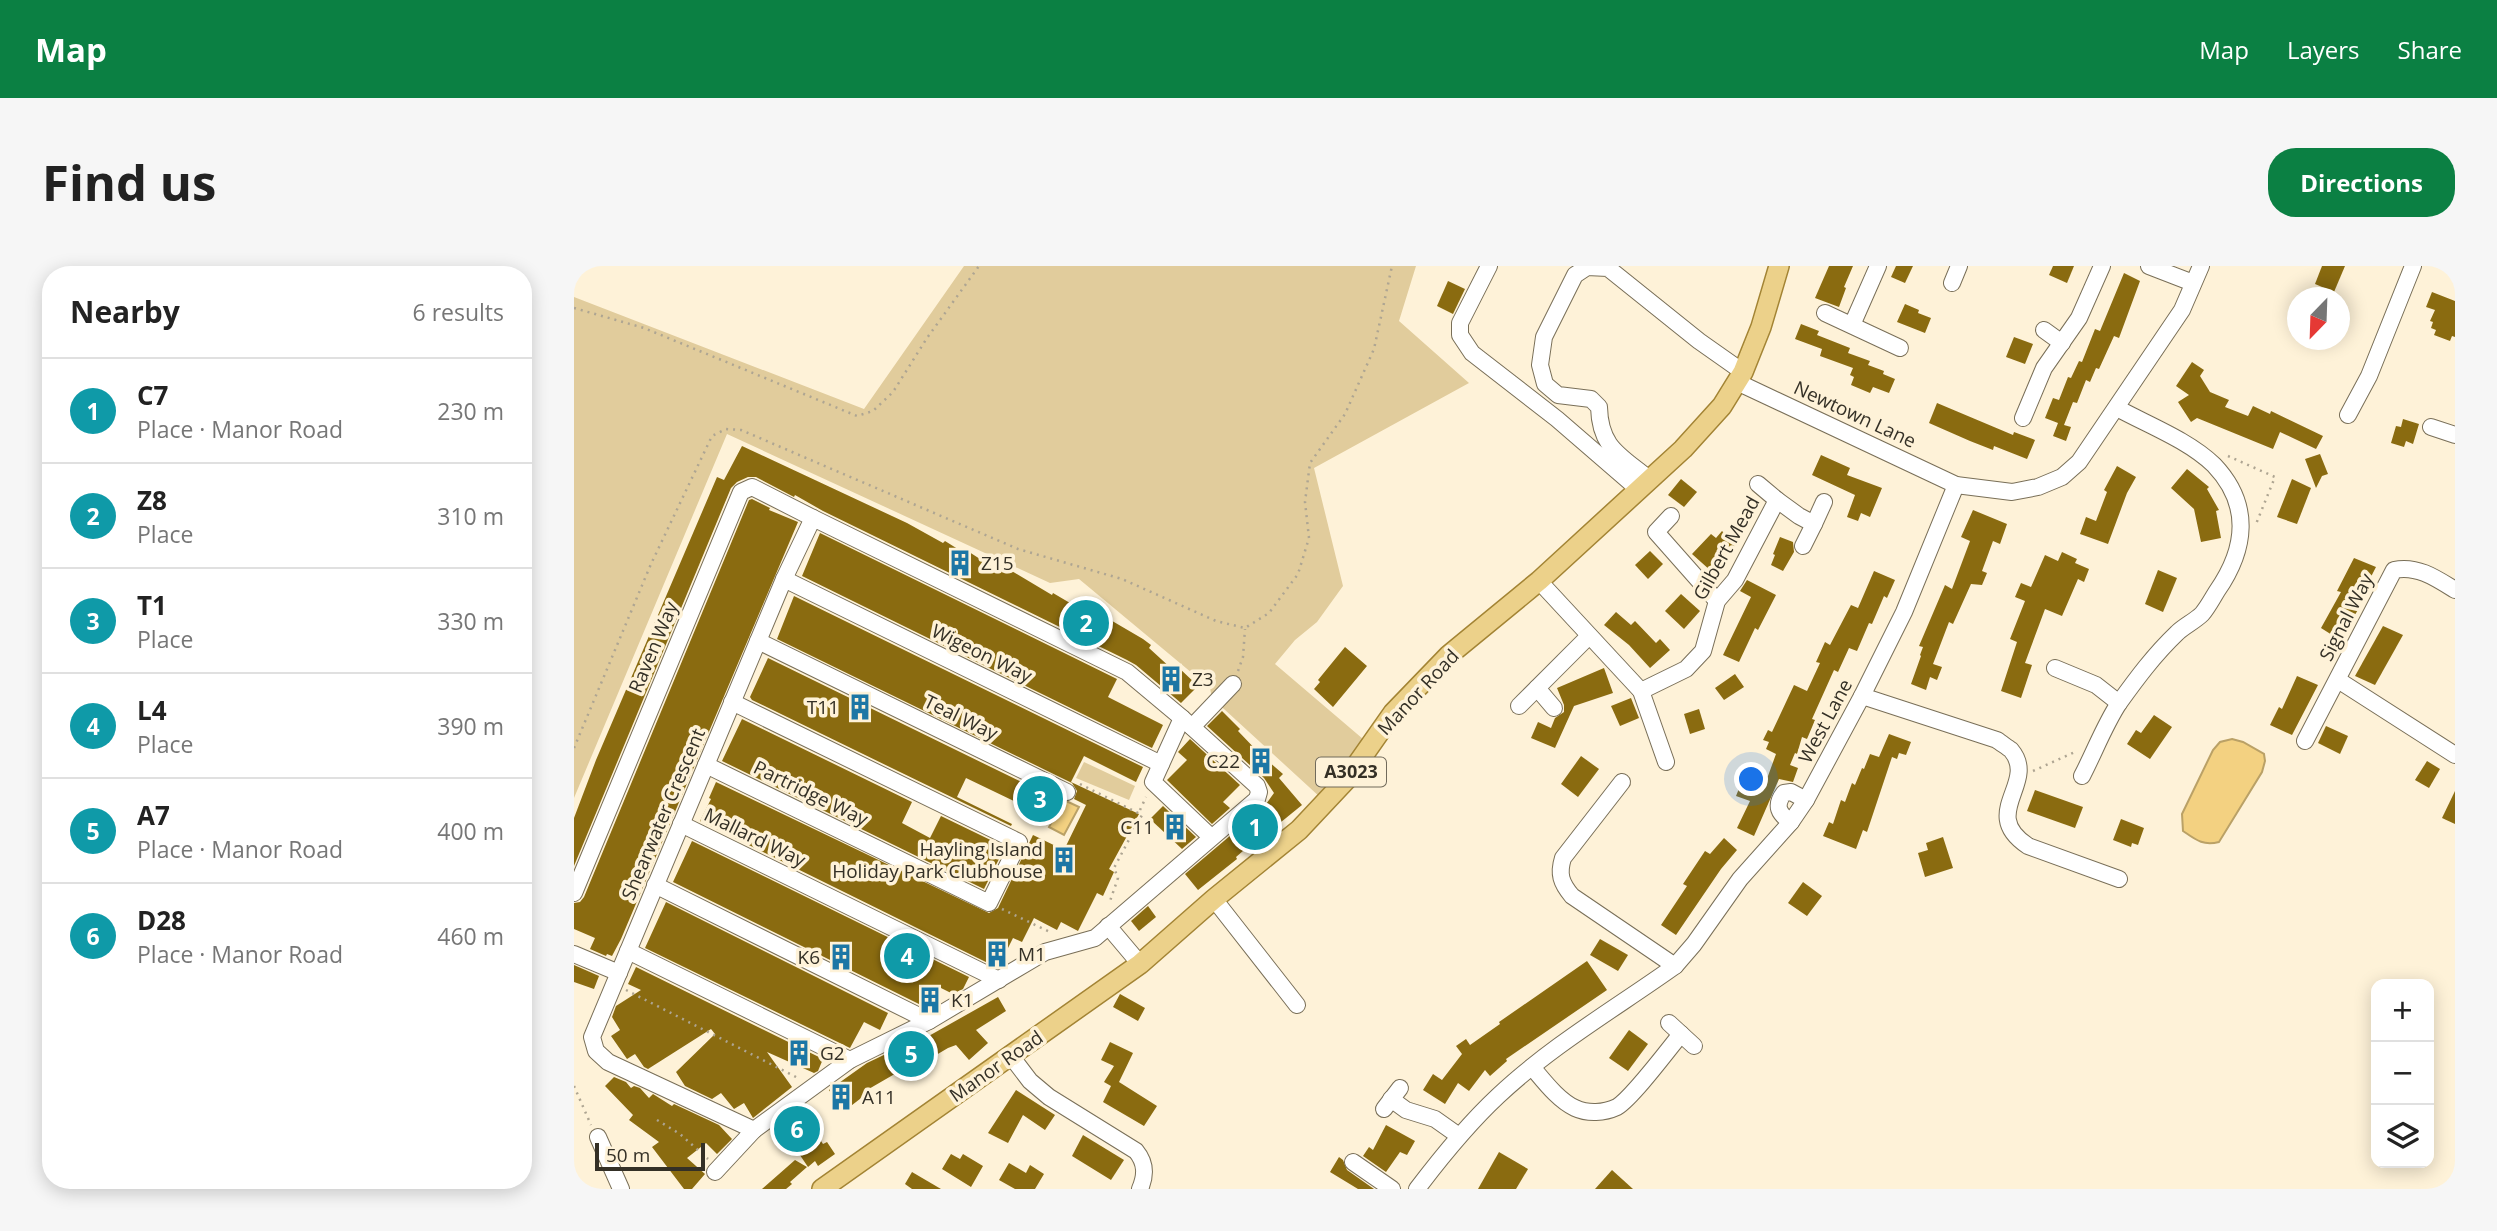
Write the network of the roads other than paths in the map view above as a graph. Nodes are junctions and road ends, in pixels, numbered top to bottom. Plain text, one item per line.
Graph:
1 (1489, 266) edge
2 (1779, 266) edge
3 (1878, 266) edge
4 (1959, 266) edge
5 (2102, 266) edge
6 (2149, 266) edge
7 (2201, 266) edge
8 (2413, 266) edge
9 (1952, 283) dead end
10 (2193, 283) junction
11 (1825, 313) dead end
12 (1852, 325) junction
13 (2045, 330) dead end
14 (2062, 343) junction
15 (1900, 348) dead end
16 (1740, 377) junction
17 (2117, 408) junction
18 (2348, 415) dead end
19 (2023, 418) dead end
20 (2431, 427) dead end
21 (2455, 435) edge
22 (1644, 484) junction
23 (1758, 484) dead end
24 (1956, 485) junction
25 (1777, 500) junction
26 (1825, 502) dead end
27 (1671, 516) dead end
28 (813, 518) junction
29 (1814, 524) junction
30 (1803, 546) dead end
31 (784, 579) junction
32 (1539, 581) junction
33 (2455, 590) edge
34 (1717, 601) junction
35 (1589, 636) junction
36 (758, 641) junction
37 (2055, 668) dead end
38 (2338, 680) junction
39 (1233, 684) road end
40 (1537, 688) junction
41 (1642, 691) junction
42 (1862, 696) junction
43 (732, 702) junction
44 (2119, 703) junction
45 (1518, 706) dead end
46 (1554, 708) dead end
47 (1187, 722) junction
48 (2305, 741) dead end
49 (2455, 755) edge
50 (1666, 762) dead end
51 (1161, 764) junction
52 (706, 765) junction
53 (2082, 776) dead end
54 (1622, 782) dead end
55 (1067, 792) road end
56 (1806, 800) junction
57 (1791, 822) junction
58 (681, 824) junction
59 (1211, 837) junction
60 (2119, 878) dead end
61 (655, 886) junction
62 (574, 893) edge
63 (1214, 899) junction
64 (1108, 926) junction
65 (628, 951) junction
66 (574, 954) edge
67 (1140, 964) junction
68 (1675, 965) junction
69 (616, 978) junction
70 (999, 980) junction
71 (1297, 1005) dead end
72 (929, 1021) junction
73 (1694, 1046) dead end
74 (1011, 1056) junction
75 (850, 1060) junction
76 (1532, 1067) junction
77 (1392, 1099) dead end
78 (754, 1130) junction
79 (1459, 1136) junction
80 (598, 1137) road end
81 (1353, 1163) dead end
82 (717, 1170) road end
83 (621, 1189) edge
84 (822, 1189) edge
85 (1140, 1189) edge
86 (1392, 1189) edge
87 (1417, 1189) edge

1 - 22 street
2 - 16 main road, Manor Road / A3023
3 - 12 street
4 - 9 street
5 - 14 street
6 - 10 street
7 - 10 street
8 - 18 street
10 - 17 street
11 - 12 street
12 - 15 street
13 - 14 street
14 - 19 street
16 - 22 main road, Manor Road / A3023
16 - 22 street, Newtown Lane
16 - 24 street, Newtown Lane
17 - 24 street
17 - 44 street
20 - 21 street
22 - 32 main road, Manor Road / A3023
23 - 25 street, Gilbert Mead
24 - 42 street, West Lane
25 - 29 street
25 - 34 street, Gilbert Mead
26 - 29 street
27 - 34 street
28 - 31 street, Shearwater Crescent
28 - 47 street
28 - 62 street, Raven Way
29 - 30 street
31 - 36 street, Shearwater Crescent
31 - 51 street, Wigeon Way
32 - 35 street
32 - 63 main road, Manor Road / A3023
33 - 38 street, Signal Way
34 - 41 street, Gilbert Mead
35 - 40 street
35 - 41 street
36 - 43 street, Shearwater Crescent
36 - 55 street, Teal Way
37 - 44 street
38 - 48 street, Signal Way
38 - 49 street
39 - 47 street
40 - 45 street
40 - 46 street
41 - 50 street
42 - 56 street, West Lane
42 - 60 street
43 - 52 street, Shearwater Crescent
43 - 52 street, Partridge Way
44 - 53 street
47 - 51 street
47 - 59 street
51 - 59 street
52 - 58 street, Shearwater Crescent
54 - 68 street
56 - 57 street, West Lane
56 - 57 street
57 - 68 street, West Lane
58 - 61 street, Shearwater Crescent
58 - 70 street, Mallard Way
59 - 64 street
61 - 65 street, Shearwater Crescent
61 - 72 street
63 - 67 main road, Manor Road / A3023
63 - 71 street
64 - 67 street
64 - 70 street
65 - 69 street, Shearwater Crescent
65 - 75 street
66 - 69 street
67 - 74 main road, Manor Road / A3023
68 - 76 street, West Lane
69 - 78 street, Shearwater Crescent
70 - 72 street
72 - 75 street
73 - 76 street
74 - 84 main road, Manor Road / A3023
74 - 85 street
75 - 78 street
76 - 79 street, West Lane
77 - 79 street
78 - 82 street
79 - 87 street, West Lane
80 - 83 street
81 - 86 street

